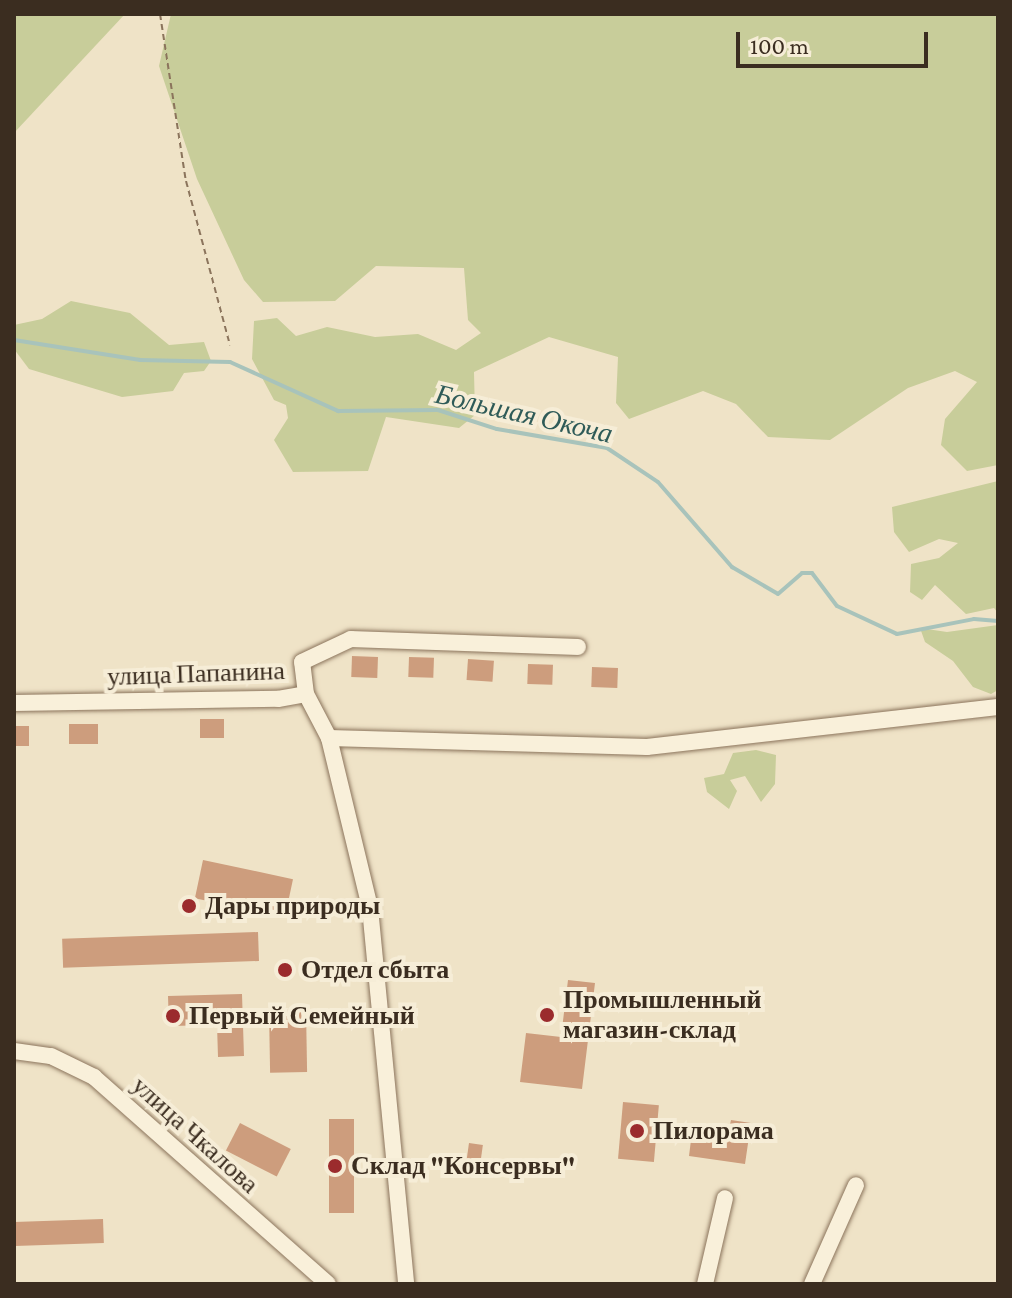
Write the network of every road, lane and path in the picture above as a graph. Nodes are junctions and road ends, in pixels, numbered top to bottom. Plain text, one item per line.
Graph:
1 (160, 14) edge
2 (230, 345) dead end
3 (578, 647) dead end
4 (306, 694) junction
5 (14, 703) edge
6 (998, 707) edge
7 (329, 738) junction
8 (14, 1051) edge
9 (856, 1185) dead end
10 (725, 1198) dead end
11 (328, 1284) edge
12 (406, 1284) edge
13 (705, 1284) edge
14 (812, 1284) edge

1 - 2 path
3 - 4 street, улица Папанина
4 - 5 street, улица Папанина
4 - 7 street
6 - 7 street
7 - 12 street
8 - 11 street, улица Чкалова
9 - 14 street
10 - 13 street

